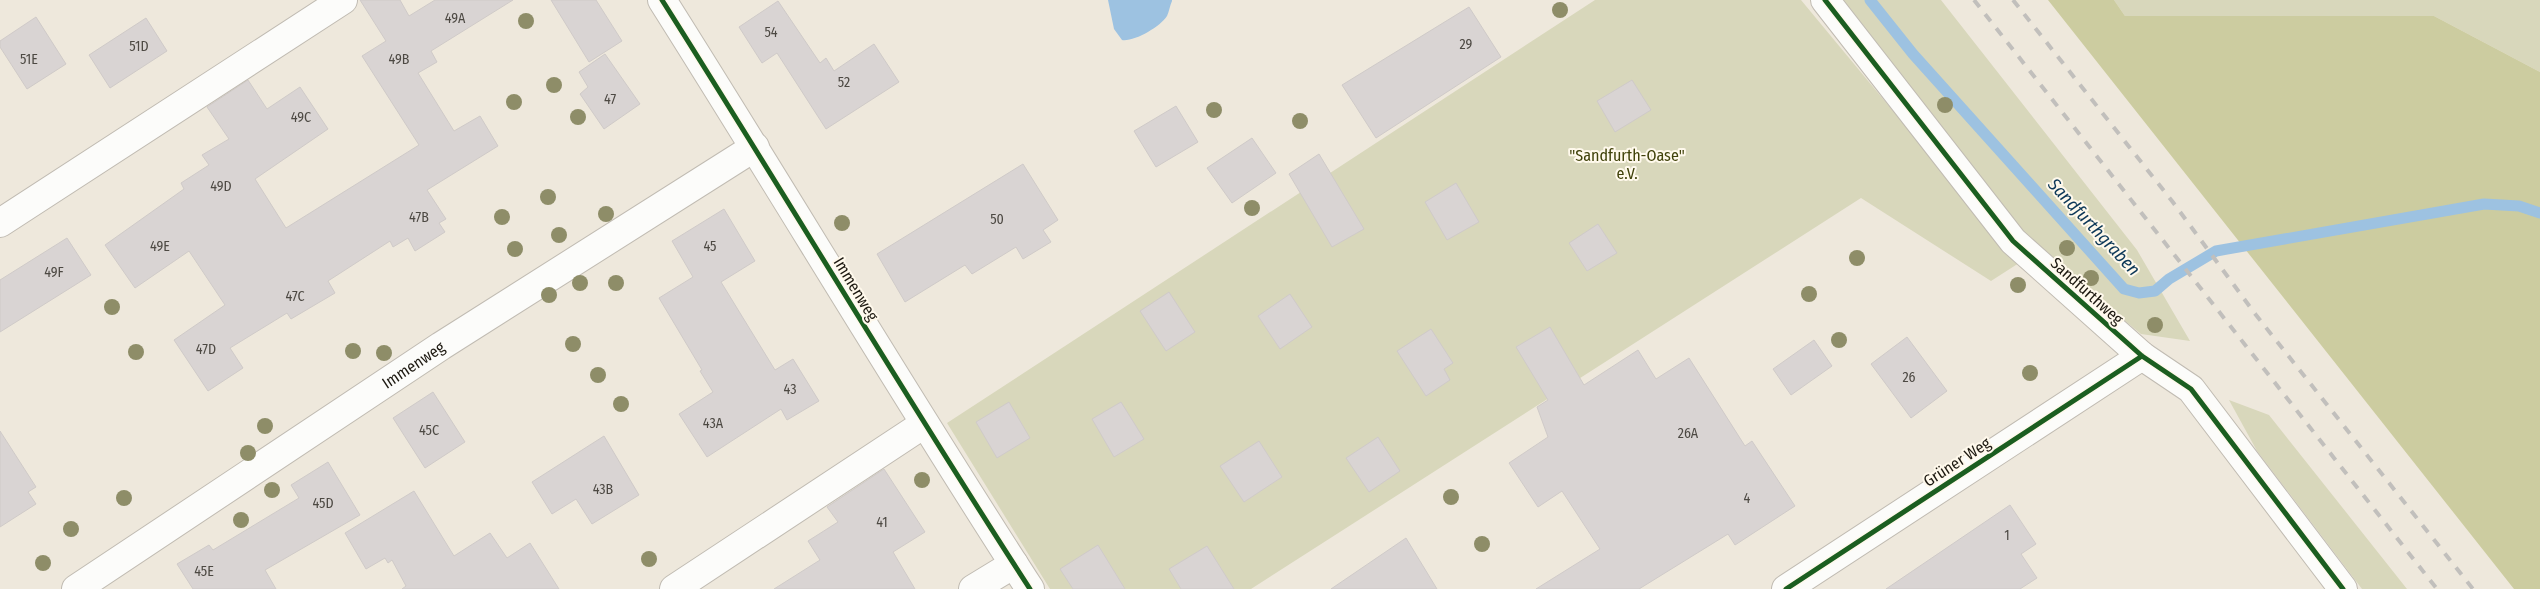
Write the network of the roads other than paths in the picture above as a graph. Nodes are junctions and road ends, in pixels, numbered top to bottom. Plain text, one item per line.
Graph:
1 (343, 0) edge
2 (662, 0) edge
3 (1825, 0) edge
4 (755, 147) junction
5 (0, 223) edge
6 (2142, 356) junction
7 (924, 424) junction
8 (1014, 564) junction
9 (76, 589) edge
10 (674, 589) edge
11 (973, 589) edge
12 (1030, 589) edge
13 (1786, 589) edge
14 (2343, 589) edge

1 - 5 street
2 - 4 street, Immenweg
3 - 6 street, Sandfurthweg
4 - 7 street, Immenweg
4 - 9 street, Immenweg
6 - 13 street, Grüner Weg
6 - 14 street, Sandfurthweg
7 - 8 street, Immenweg
7 - 10 street
8 - 11 street
8 - 12 street, Immenweg

